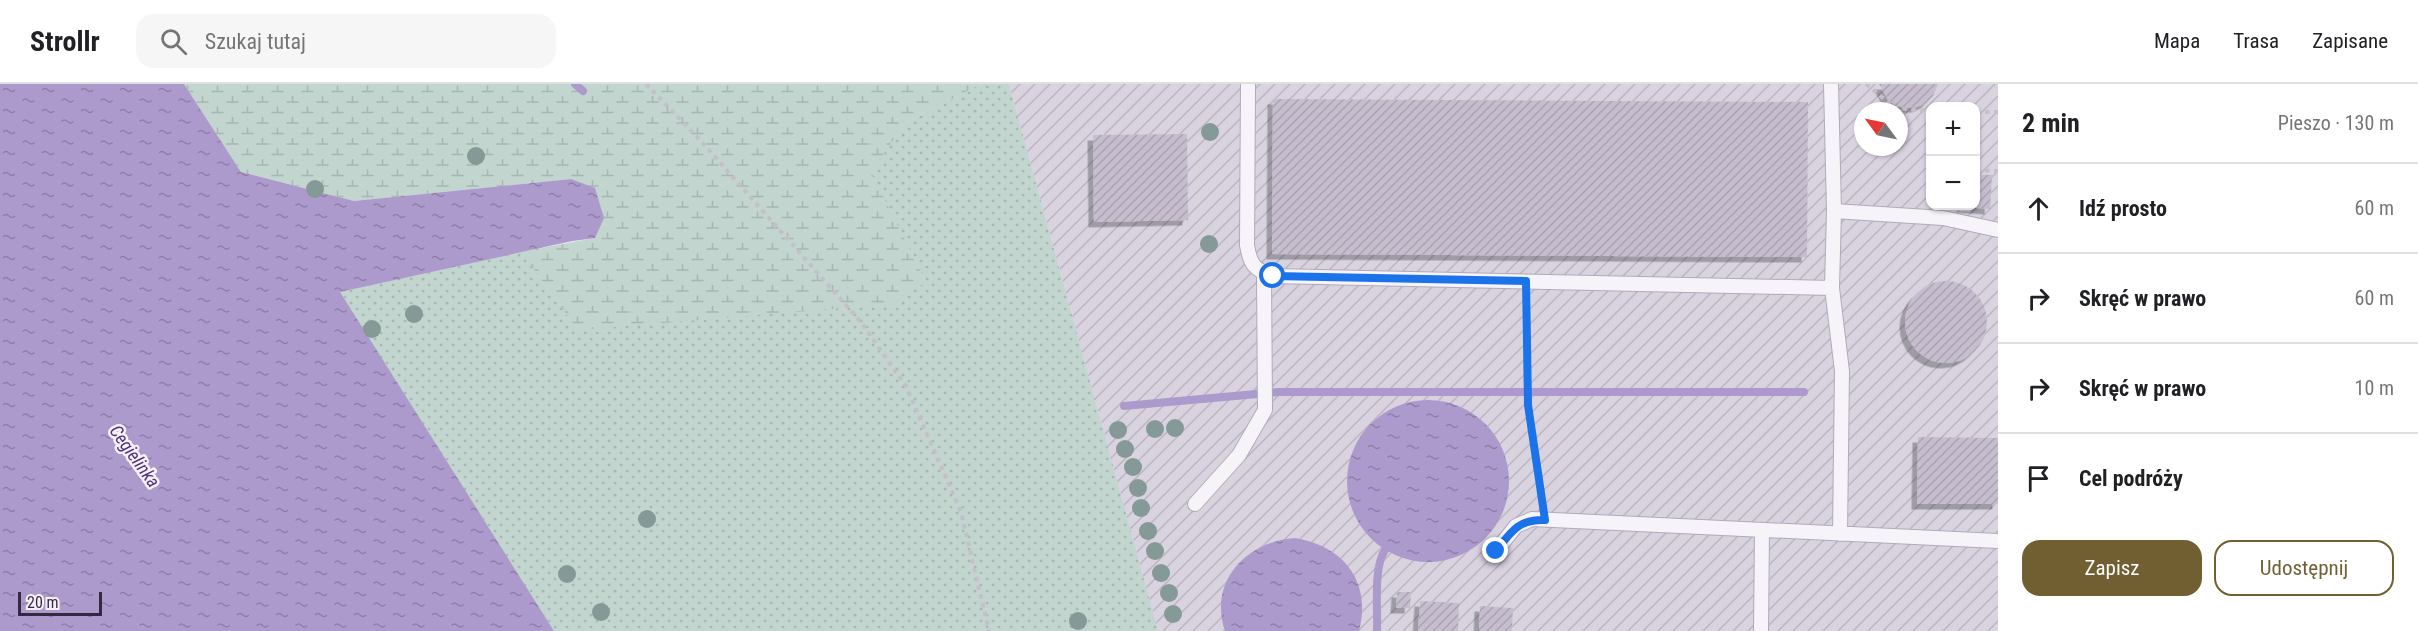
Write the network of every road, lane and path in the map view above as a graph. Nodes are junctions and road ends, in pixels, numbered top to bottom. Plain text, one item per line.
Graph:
1 (646, 84) edge
2 (1248, 84) edge
3 (1831, 84) edge
4 (1866, 84) edge
5 (1926, 111) edge
6 (1980, 112) edge
7 (1998, 112) edge
8 (1980, 170) edge
9 (1998, 171) edge
10 (1834, 211) junction
11 (1998, 230) edge
12 (1264, 273) junction
13 (1526, 281) junction
14 (1832, 288) junction
15 (1195, 504) dead end
16 (1545, 520) junction
17 (1762, 530) junction
18 (1840, 534) junction
19 (1998, 541) edge
20 (1496, 551) dead end
21 (1761, 630) edge
22 (989, 631) edge

1 - 22 path
2 - 12 lane
3 - 10 lane
4 - 5 path
6 - 7 path
8 - 9 path
10 - 11 lane
10 - 14 lane
12 - 13 lane
12 - 15 lane
13 - 14 lane
13 - 16 path
14 - 18 lane
16 - 17 lane
16 - 20 lane
17 - 18 lane
17 - 21 lane
18 - 19 lane

